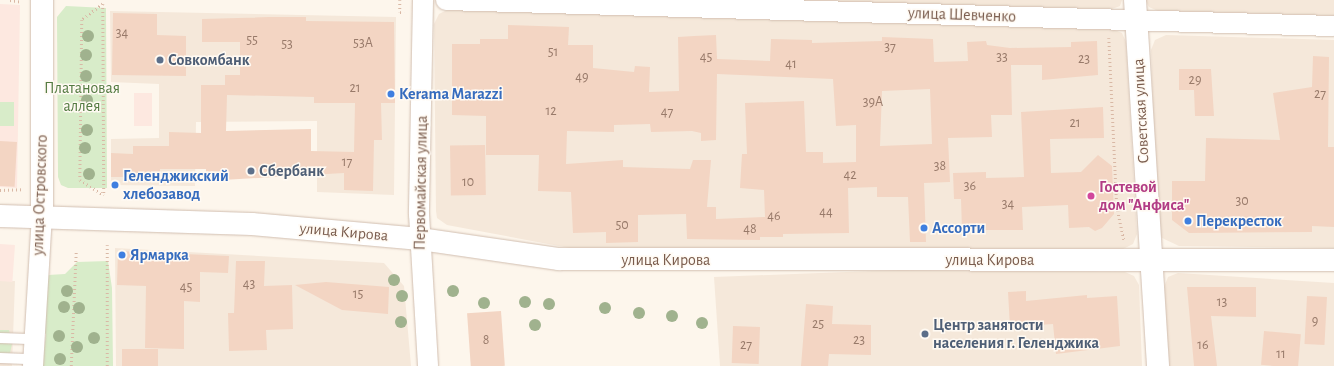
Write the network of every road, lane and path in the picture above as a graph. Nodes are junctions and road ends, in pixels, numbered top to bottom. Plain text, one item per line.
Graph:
1 (42, 0) edge
2 (423, 0) edge
3 (446, 0) edge
4 (103, 4) joint
5 (1136, 10) edge
6 (1334, 26) edge
7 (0, 216) edge
8 (42, 216) junction
9 (420, 240) junction
10 (107, 245) dead end
11 (76, 251) dead end
12 (1149, 260) junction
13 (1334, 260) edge
14 (0, 338) edge
15 (35, 339) junction
16 (0, 358) edge
17 (33, 363) edge
18 (71, 366) edge
19 (106, 366) edge
20 (428, 366) edge
21 (1158, 366) edge

1 - 8 main road, улица Островского
2 - 9 street, Первомайская улица
3 - 5 street, улица Шевченко
4 - 4 path
5 - 6 street, улица Шевченко
5 - 12 main road, Советская улица
7 - 8 main road, улица Кирова
8 - 9 main road, улица Кирова
8 - 15 street, улица Островского
9 - 12 main road, улица Кирова
9 - 20 street, Первомайская улица
10 - 19 path
11 - 18 path
12 - 13 main road, улица Кирова
12 - 21 main road, Советская улица
14 - 15 lane
15 - 17 street, улица Островского
16 - 17 lane

